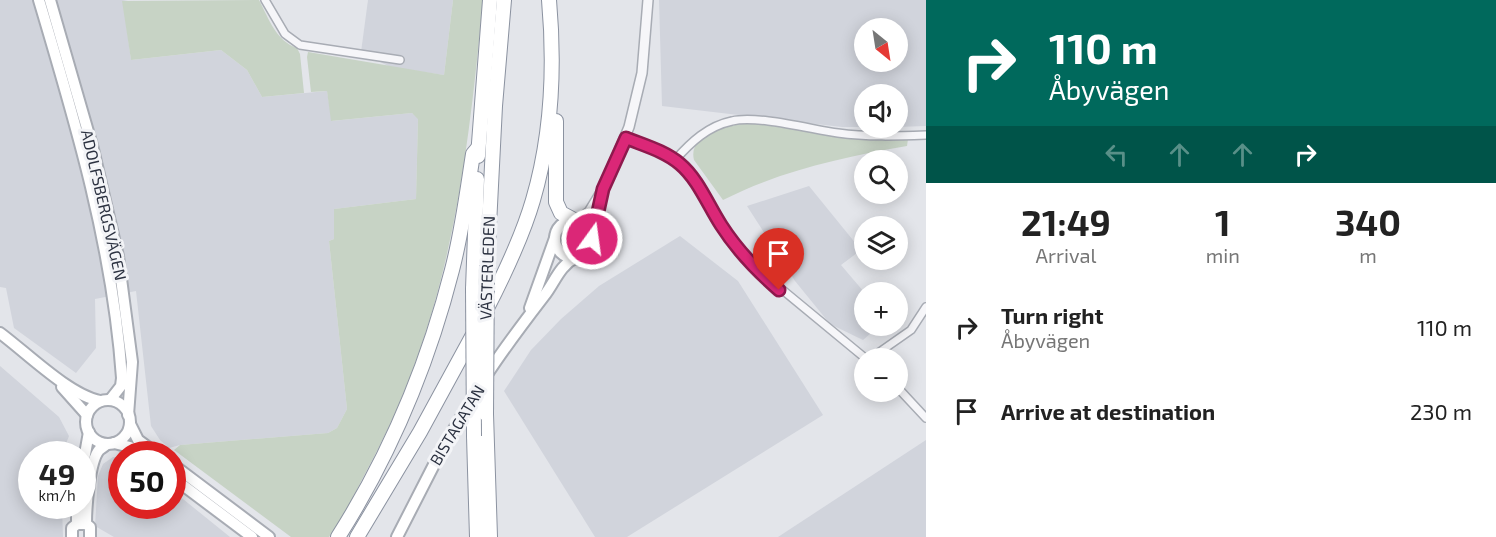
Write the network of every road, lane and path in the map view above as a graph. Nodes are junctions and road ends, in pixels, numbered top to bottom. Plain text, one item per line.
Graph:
1 (39, 0) edge
2 (51, 0) edge
3 (265, 0) edge
4 (490, 0) edge
5 (504, 0) edge
6 (549, 0) edge
7 (648, 0) edge
8 (400, 60) dead end
9 (552, 61) junction
10 (69, 84) junction
11 (926, 135) edge
12 (626, 138) junction
13 (478, 148) junction
14 (675, 160) junction
15 (603, 189) junction
16 (576, 220) junction
17 (592, 235) junction
18 (556, 238) junction
19 (576, 258) junction
20 (116, 280) junction
21 (926, 307) edge
22 (526, 317) junction
23 (0, 333) edge
24 (886, 348) edge
25 (854, 349) edge
26 (44, 368) junction
27 (908, 399) edge
28 (105, 401) junction
29 (87, 415) junction
30 (926, 418) edge
31 (129, 419) junction
32 (89, 432) junction
33 (87, 441) edge
34 (118, 441) edge
35 (139, 441) edge
36 (108, 443) edge
37 (108, 446) edge
38 (186, 475) edge
39 (186, 488) edge
40 (80, 519) edge
41 (81, 524) junction
42 (72, 537) edge
43 (90, 537) edge
44 (252, 537) edge
45 (269, 537) edge
46 (338, 537) edge
47 (357, 537) edge
48 (397, 537) edge
49 (477, 537) edge
50 (490, 537) edge

1 - 10 main road, ADOLFSBERGSVÄGEN
2 - 10 main road, ADOLFSBERGSVÄGEN
3 - 8 street
4 - 13 highway, VÄSTERLEDEN
5 - 50 highway, VÄSTERLEDEN, bridge
6 - 9 highway
7 - 12 street
9 - 16 highway
9 - 47 highway
10 - 20 main road, ADOLFSBERGSVÄGEN
11 - 14 street
12 - 14 street
12 - 15 street
13 - 46 highway
13 - 49 highway, VÄSTERLEDEN, bridge
14 - 25 street
15 - 16 street
15 - 17 street
16 - 17 main road
16 - 18 main road
17 - 19 main road
18 - 19 main road
18 - 22 main road, BISTAGATAN
19 - 22 main road, BISTAGATAN
20 - 28 main road, ADOLFSBERGSVÄGEN
20 - 31 main road, ADOLFSBERGSVÄGEN
21 - 24 street
22 - 48 main road, BISTAGATAN
23 - 26 main road
26 - 28 main road
26 - 29 main road
27 - 30 street
28 - 29 main road
28 - 31 main road
29 - 32 main road
31 - 34 main road
31 - 35 main road
32 - 33 main road
32 - 36 main road
37 - 41 main road
38 - 45 main road
39 - 44 main road
40 - 41 main road
41 - 42 main road
41 - 43 main road

